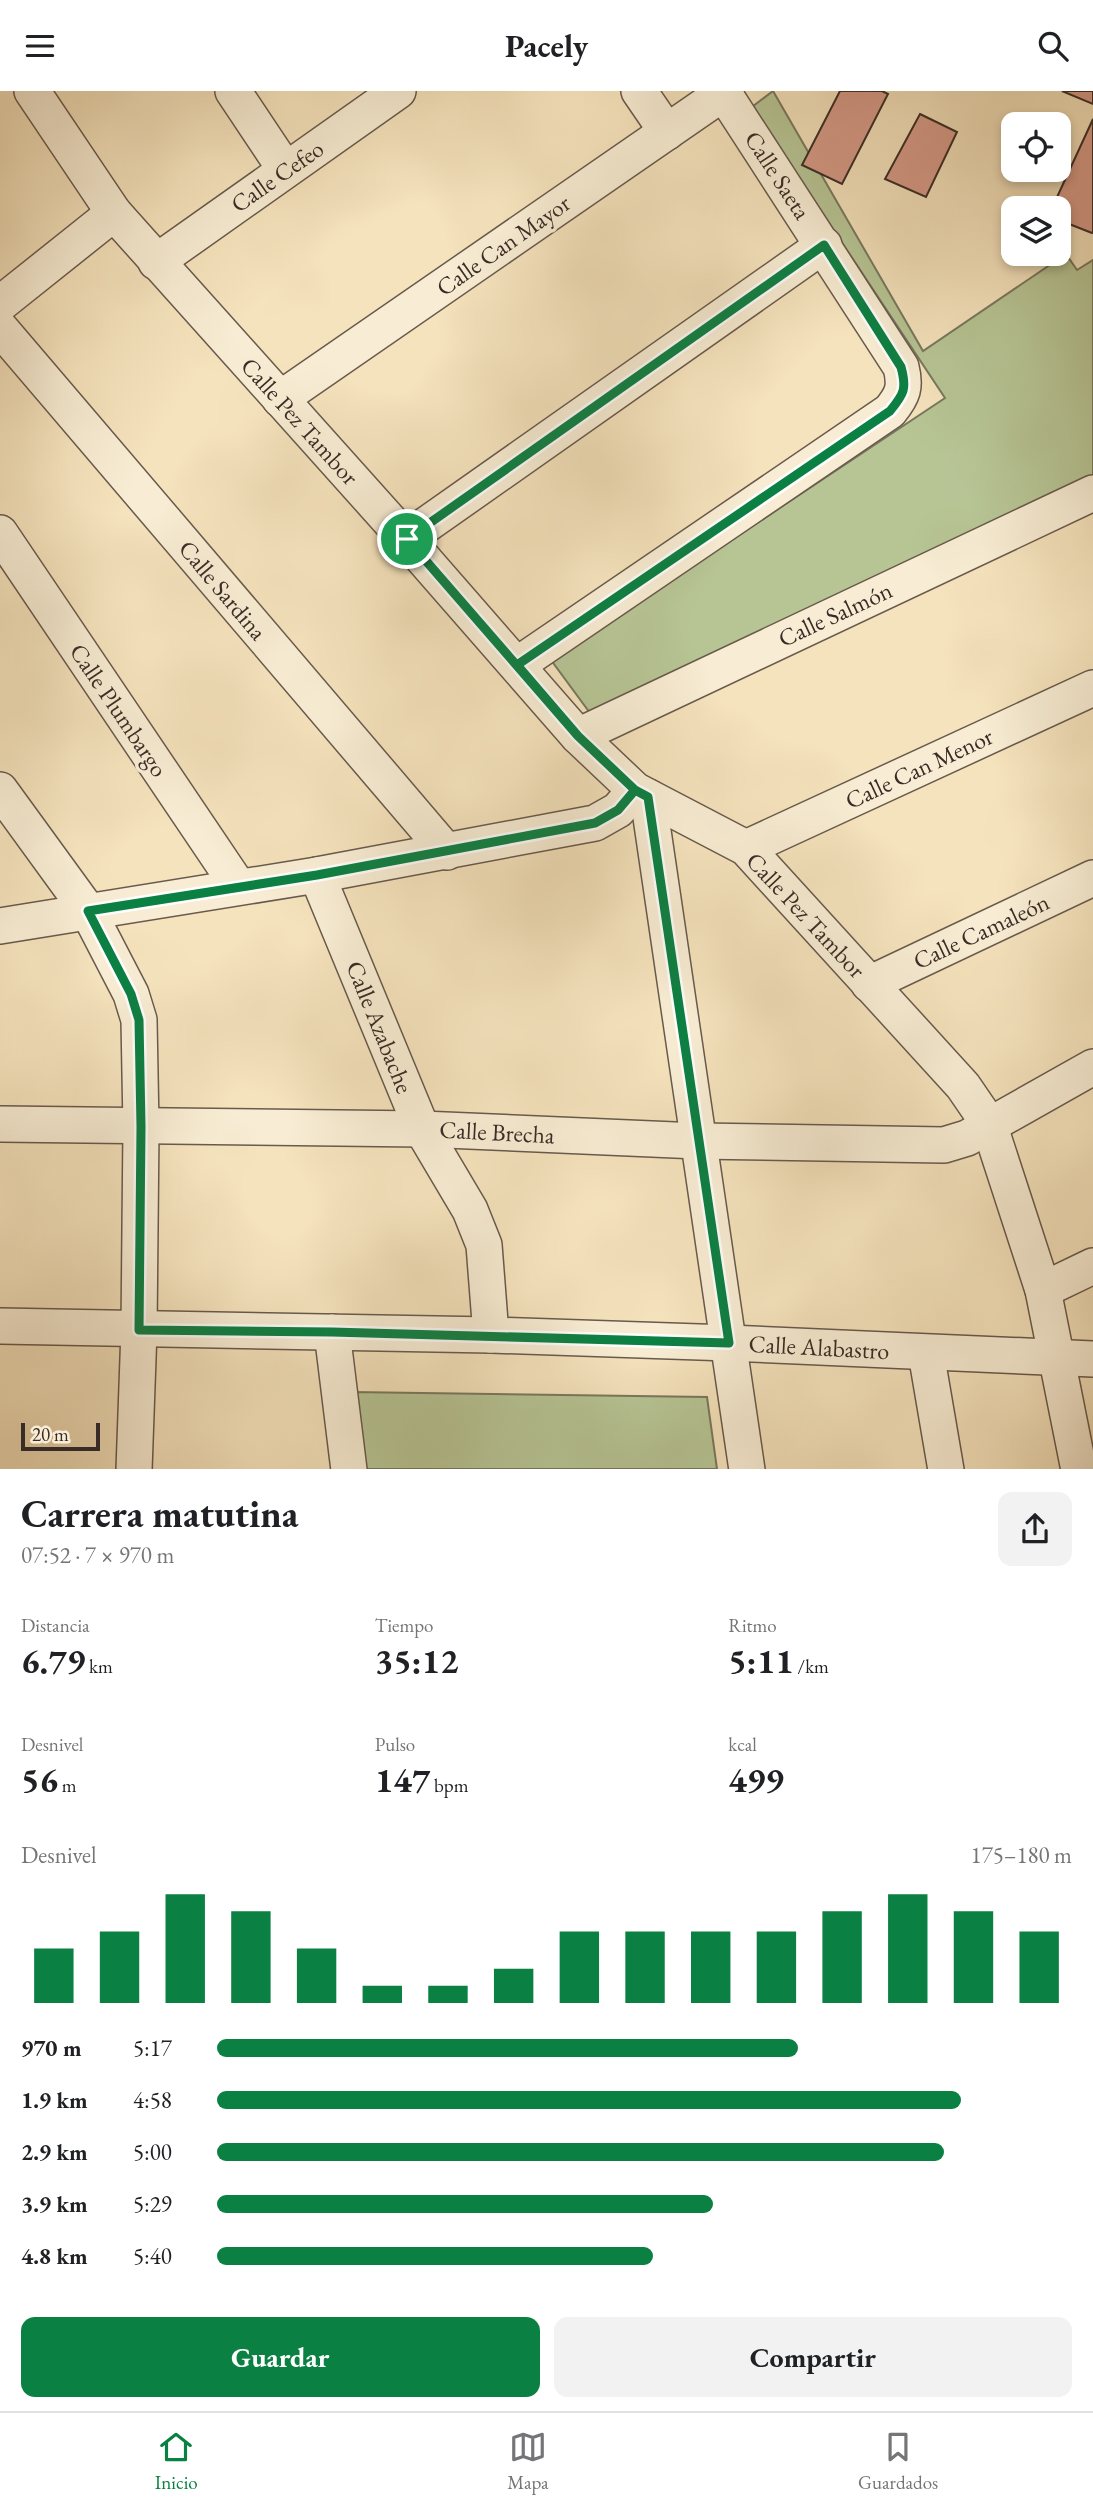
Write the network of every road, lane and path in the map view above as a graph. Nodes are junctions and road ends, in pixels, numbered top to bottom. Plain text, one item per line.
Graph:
1 (32, 91) edge
2 (233, 91) edge
3 (398, 91) edge
4 (639, 91) edge
5 (724, 92) edge
6 (667, 132) junction
7 (285, 169) junction
8 (114, 213) junction
9 (824, 245) junction
10 (156, 262) junction
11 (0, 304) edge
12 (0, 328) edge
13 (280, 400) junction
14 (1093, 493) edge
15 (407, 539) junction
16 (2, 542) edge
17 (517, 665) junction
18 (1093, 688) edge
19 (578, 736) junction
20 (0, 790) edge
21 (641, 794) junction
22 (746, 848) junction
23 (447, 852) junction
24 (317, 875) junction
25 (1093, 878) edge
26 (238, 886) junction
27 (88, 911) junction
28 (0, 926) edge
29 (869, 983) junction
30 (1093, 1067) edge
31 (0, 1124) edge
32 (989, 1124) junction
33 (141, 1127) junction
34 (422, 1129) junction
35 (698, 1141) junction
36 (1093, 1266) edge
37 (1043, 1290) junction
38 (0, 1327) edge
39 (139, 1330) junction
40 (332, 1332) junction
41 (491, 1335) junction
42 (729, 1343) junction
43 (926, 1353) junction
44 (1057, 1359) junction
45 (1093, 1359) edge
46 (134, 1469) edge
47 (349, 1469) edge
48 (747, 1469) edge
49 (946, 1469) edge
50 (1079, 1469) edge

1 - 8 street, Calle Pez Tambor
2 - 7 street
3 - 7 street, Calle Cefeo
4 - 6 street
5 - 6 street, Calle Can Mayor
5 - 9 street, Calle Saeta
6 - 13 street, Calle Can Mayor
7 - 10 street, Calle Cefeo
8 - 10 street, Calle Pez Tambor
8 - 11 street
9 - 15 street
9 - 17 street, Calle Saeta
10 - 13 street, Calle Pez Tambor
12 - 23 street, Calle Sardina
13 - 15 street, Calle Pez Tambor
14 - 19 street, Calle Salmón
15 - 17 street, Calle Pez Tambor
16 - 26 street, Calle Plumbargo
17 - 19 street, Calle Pez Tambor
18 - 22 street, Calle Can Menor
19 - 21 street, Calle Pez Tambor
20 - 27 street
21 - 22 street, Calle Pez Tambor
21 - 23 street
21 - 35 street
22 - 29 street, Calle Pez Tambor
23 - 24 street
24 - 26 street
24 - 34 street, Calle Azabache
25 - 29 street, Calle Camaleón
26 - 27 street
27 - 28 street
27 - 33 street
29 - 32 street, Calle Pez Tambor
30 - 32 street, Calle Brecha
31 - 33 street, Calle Brecha
32 - 35 street, Calle Brecha
32 - 37 street, Calle Pez Tambor
33 - 34 street, Calle Brecha
33 - 39 street
34 - 35 street, Calle Brecha
34 - 41 street, Calle Azabache
35 - 42 street
36 - 37 street
37 - 44 street, Calle Pez Tambor
38 - 39 street, Calle Alabastro
39 - 40 street, Calle Alabastro
39 - 46 street
40 - 41 street, Calle Alabastro
40 - 47 street
41 - 42 street, Calle Alabastro
42 - 43 street, Calle Alabastro
42 - 48 street
43 - 44 street, Calle Alabastro
43 - 49 street
44 - 45 street, Calle Alabastro
44 - 50 street, Calle Pez Tambor

